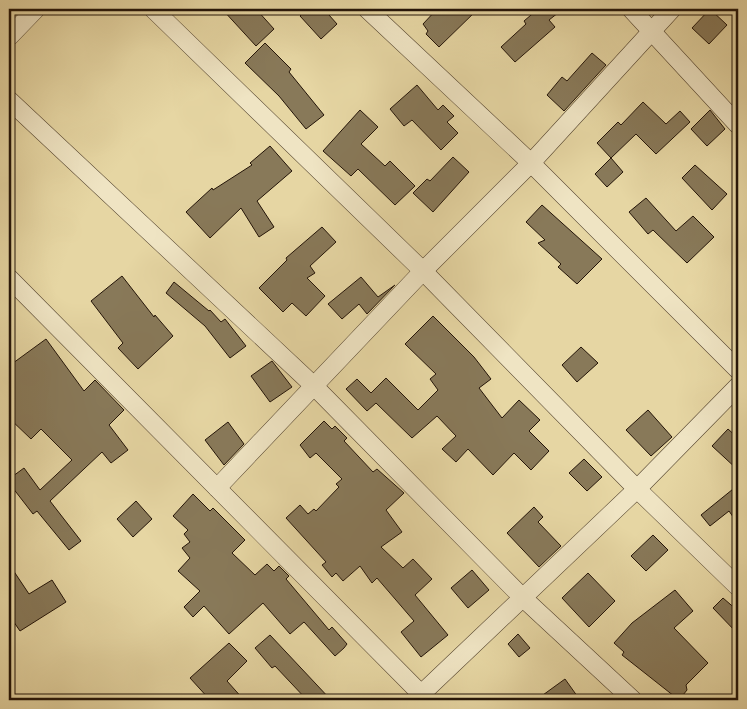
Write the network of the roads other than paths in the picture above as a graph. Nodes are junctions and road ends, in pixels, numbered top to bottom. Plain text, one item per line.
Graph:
1 (36, 9) edge
2 (153, 9) edge
3 (368, 9) edge
4 (631, 9) edge
5 (672, 9) edge
6 (652, 30) junction
7 (9, 38) edge
8 (9, 100) edge
9 (738, 125) edge
10 (531, 163) junction
11 (423, 271) junction
12 (9, 278) edge
13 (738, 370) edge
14 (313, 385) junction
15 (738, 386) edge
16 (217, 488) junction
17 (637, 489) junction
18 (738, 587) edge
19 (522, 597) junction
20 (421, 698) edge
21 (633, 700) edge

1 - 7 street
2 - 11 street
3 - 10 street
4 - 6 street
5 - 6 street
6 - 9 street
6 - 10 street
8 - 14 street
10 - 11 street
10 - 13 street
11 - 14 street
11 - 17 street
12 - 16 street
14 - 16 street
14 - 19 street
15 - 17 street
16 - 20 street
17 - 18 street
17 - 19 street
19 - 20 street
19 - 21 street

